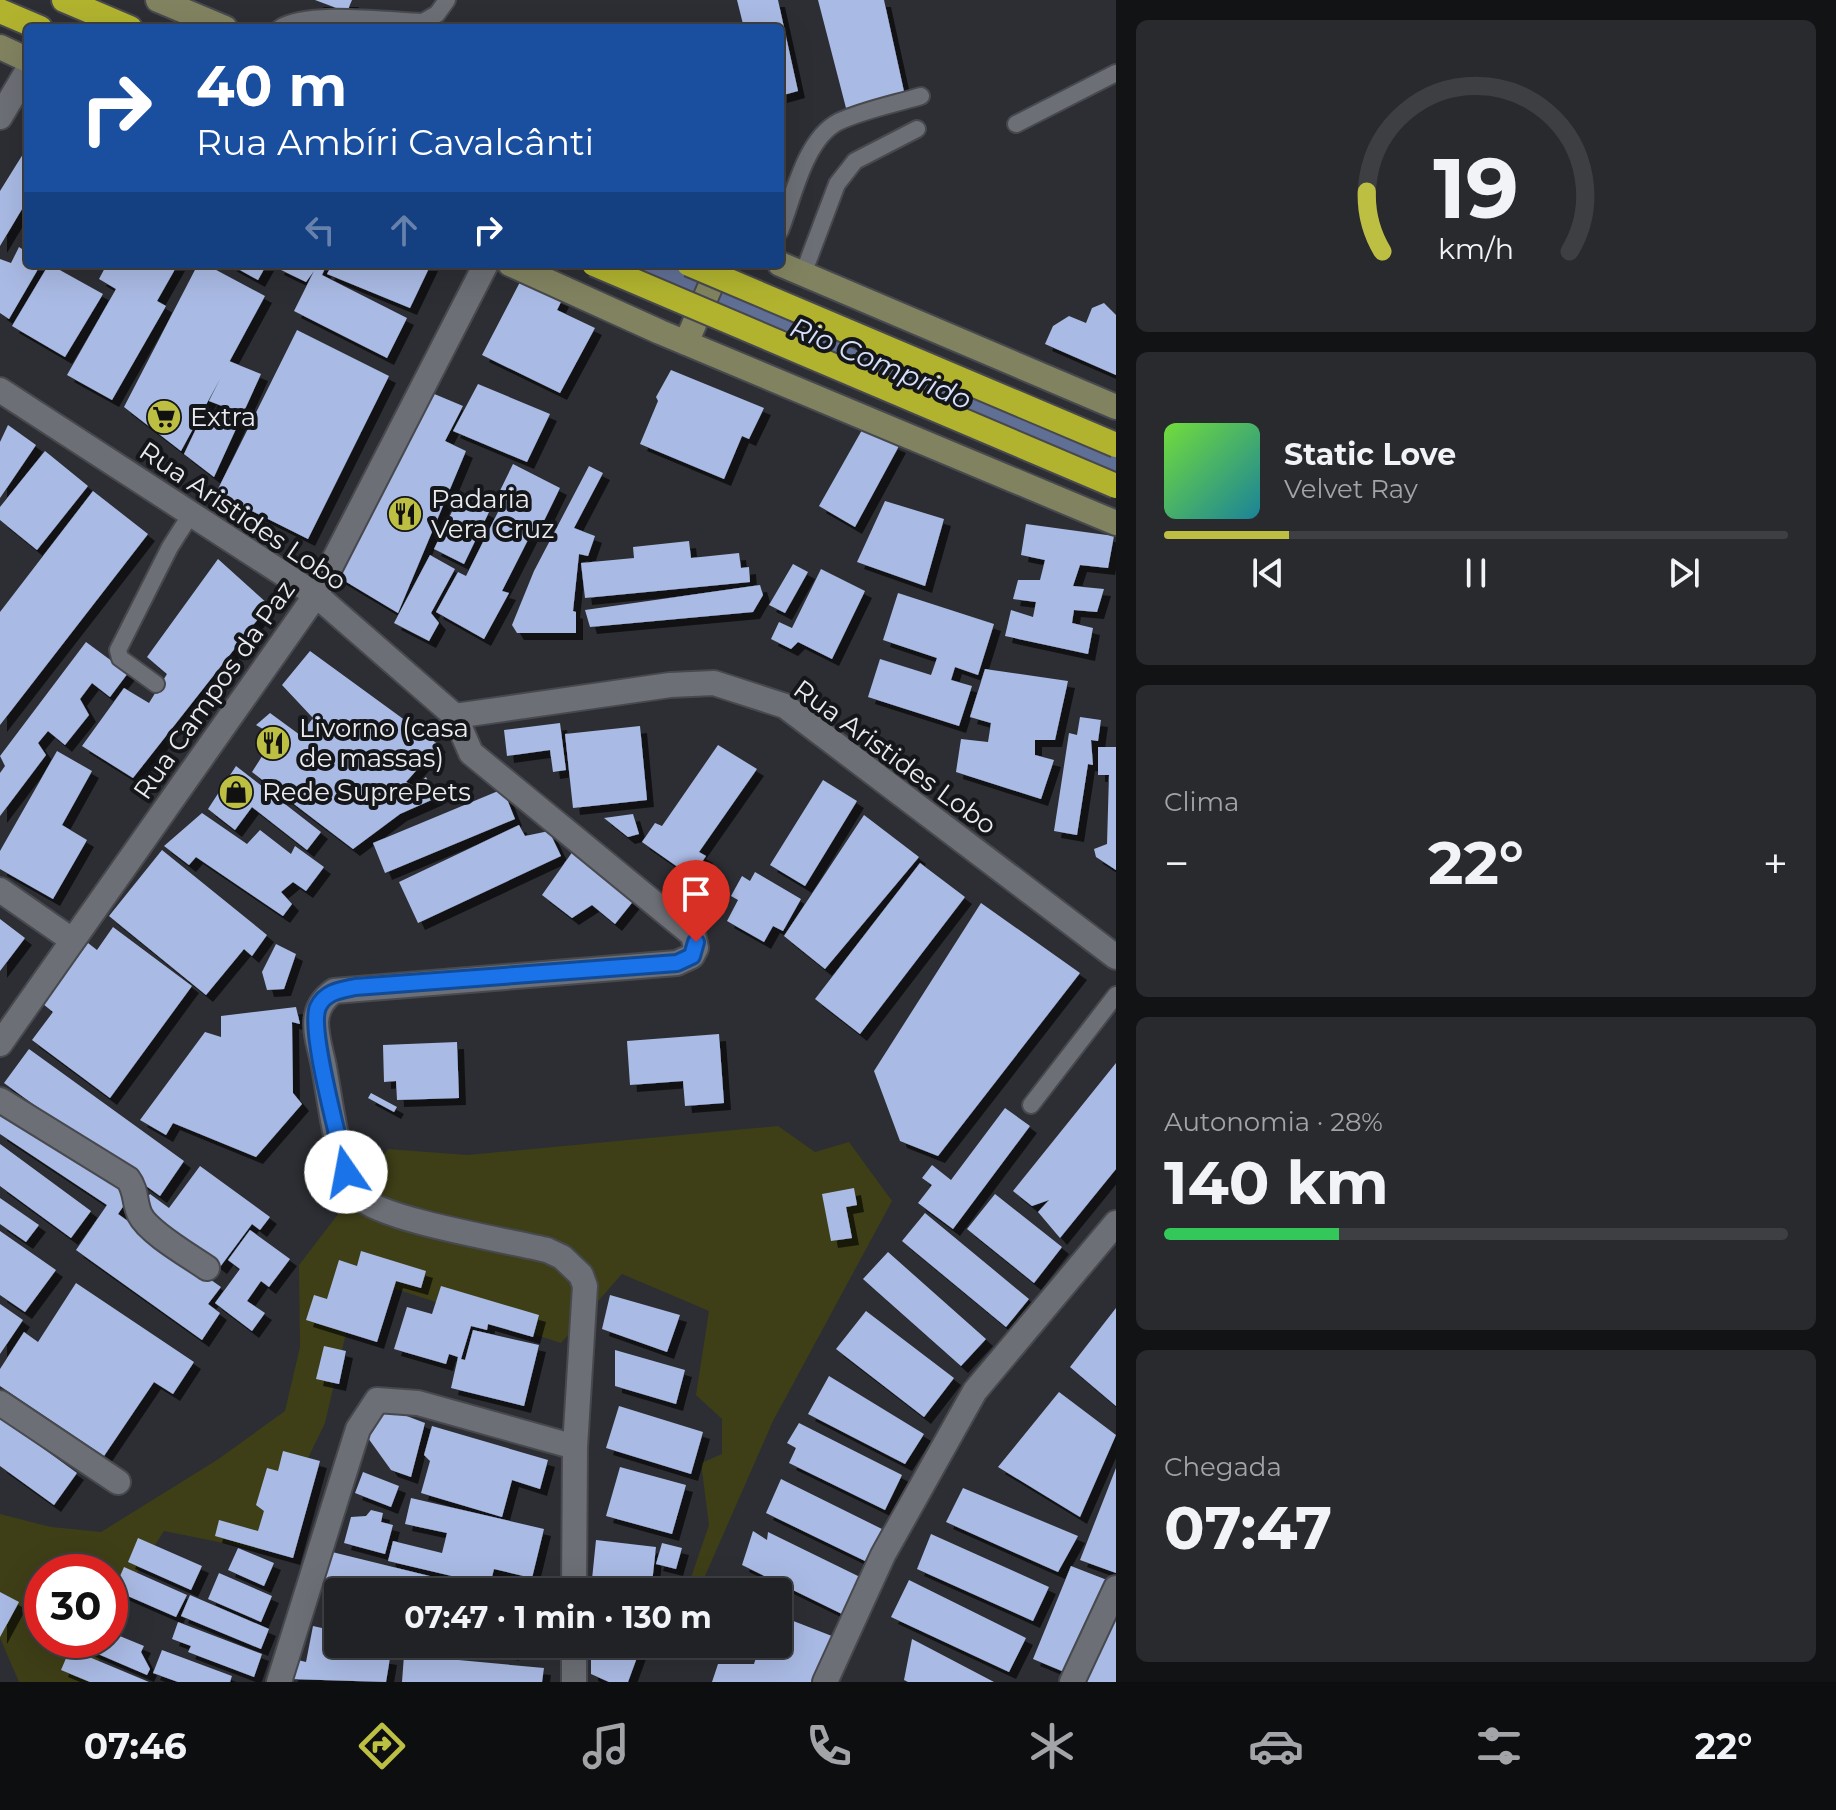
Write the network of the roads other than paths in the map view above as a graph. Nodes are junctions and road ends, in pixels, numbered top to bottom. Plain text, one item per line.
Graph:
1 (64, 0) edge
2 (158, 0) edge
3 (447, 0) edge
4 (0, 11) edge
5 (31, 24) edge
6 (121, 24) edge
7 (215, 24) edge
8 (286, 24) edge
9 (0, 47) edge
10 (24, 58) edge
11 (1116, 73) edge
12 (24, 77) edge
13 (921, 96) dead end
14 (0, 117) edge
15 (1016, 124) dead end
16 (917, 129) dead end
17 (784, 221) edge
18 (784, 266) edge
19 (484, 268) edge
20 (519, 268) edge
21 (603, 268) edge
22 (698, 268) edge
23 (718, 268) edge
24 (803, 274) junction
25 (686, 343) junction
26 (0, 390) edge
27 (1116, 407) edge
28 (1116, 445) edge
29 (1116, 486) edge
30 (191, 514) junction
31 (1116, 523) edge
32 (316, 595) junction
33 (156, 684) dead end
34 (455, 716) junction
35 (0, 890) edge
36 (72, 940) junction
37 (1116, 957) edge
38 (1116, 995) edge
39 (0, 1044) edge
40 (0, 1100) edge
41 (1031, 1105) dead end
42 (1116, 1223) edge
43 (207, 1268) dead end
44 (0, 1403) edge
45 (575, 1447) junction
46 (118, 1482) dead end
47 (574, 1578) edge
48 (1116, 1588) edge
49 (574, 1658) edge
50 (279, 1682) edge
51 (574, 1682) edge
52 (825, 1682) edge
53 (1072, 1682) edge

1 - 6 highway
2 - 7 main road
3 - 8 lane
4 - 5 highway
9 - 10 main road
11 - 15 lane
12 - 14 street
13 - 17 lane
16 - 24 lane
18 - 24 main road
19 - 32 street, Rua Campos da Paz
20 - 25 main road
21 - 29 highway, bridge
22 - 28 highway, bridge
23 - 25 main road, bridge
24 - 27 main road
25 - 31 main road
26 - 30 street, Rua Aristides Lobo
30 - 32 street, Rua Aristides Lobo
30 - 33 lane
32 - 34 street, Rua Aristides Lobo
32 - 36 street, Rua Campos da Paz
34 - 37 street, Rua Aristides Lobo
34 - 45 street
35 - 36 street
36 - 39 street, Rua Campos da Paz
38 - 41 lane
40 - 43 street
42 - 52 street
44 - 46 street
45 - 47 street
45 - 50 street
48 - 53 street
49 - 51 street

